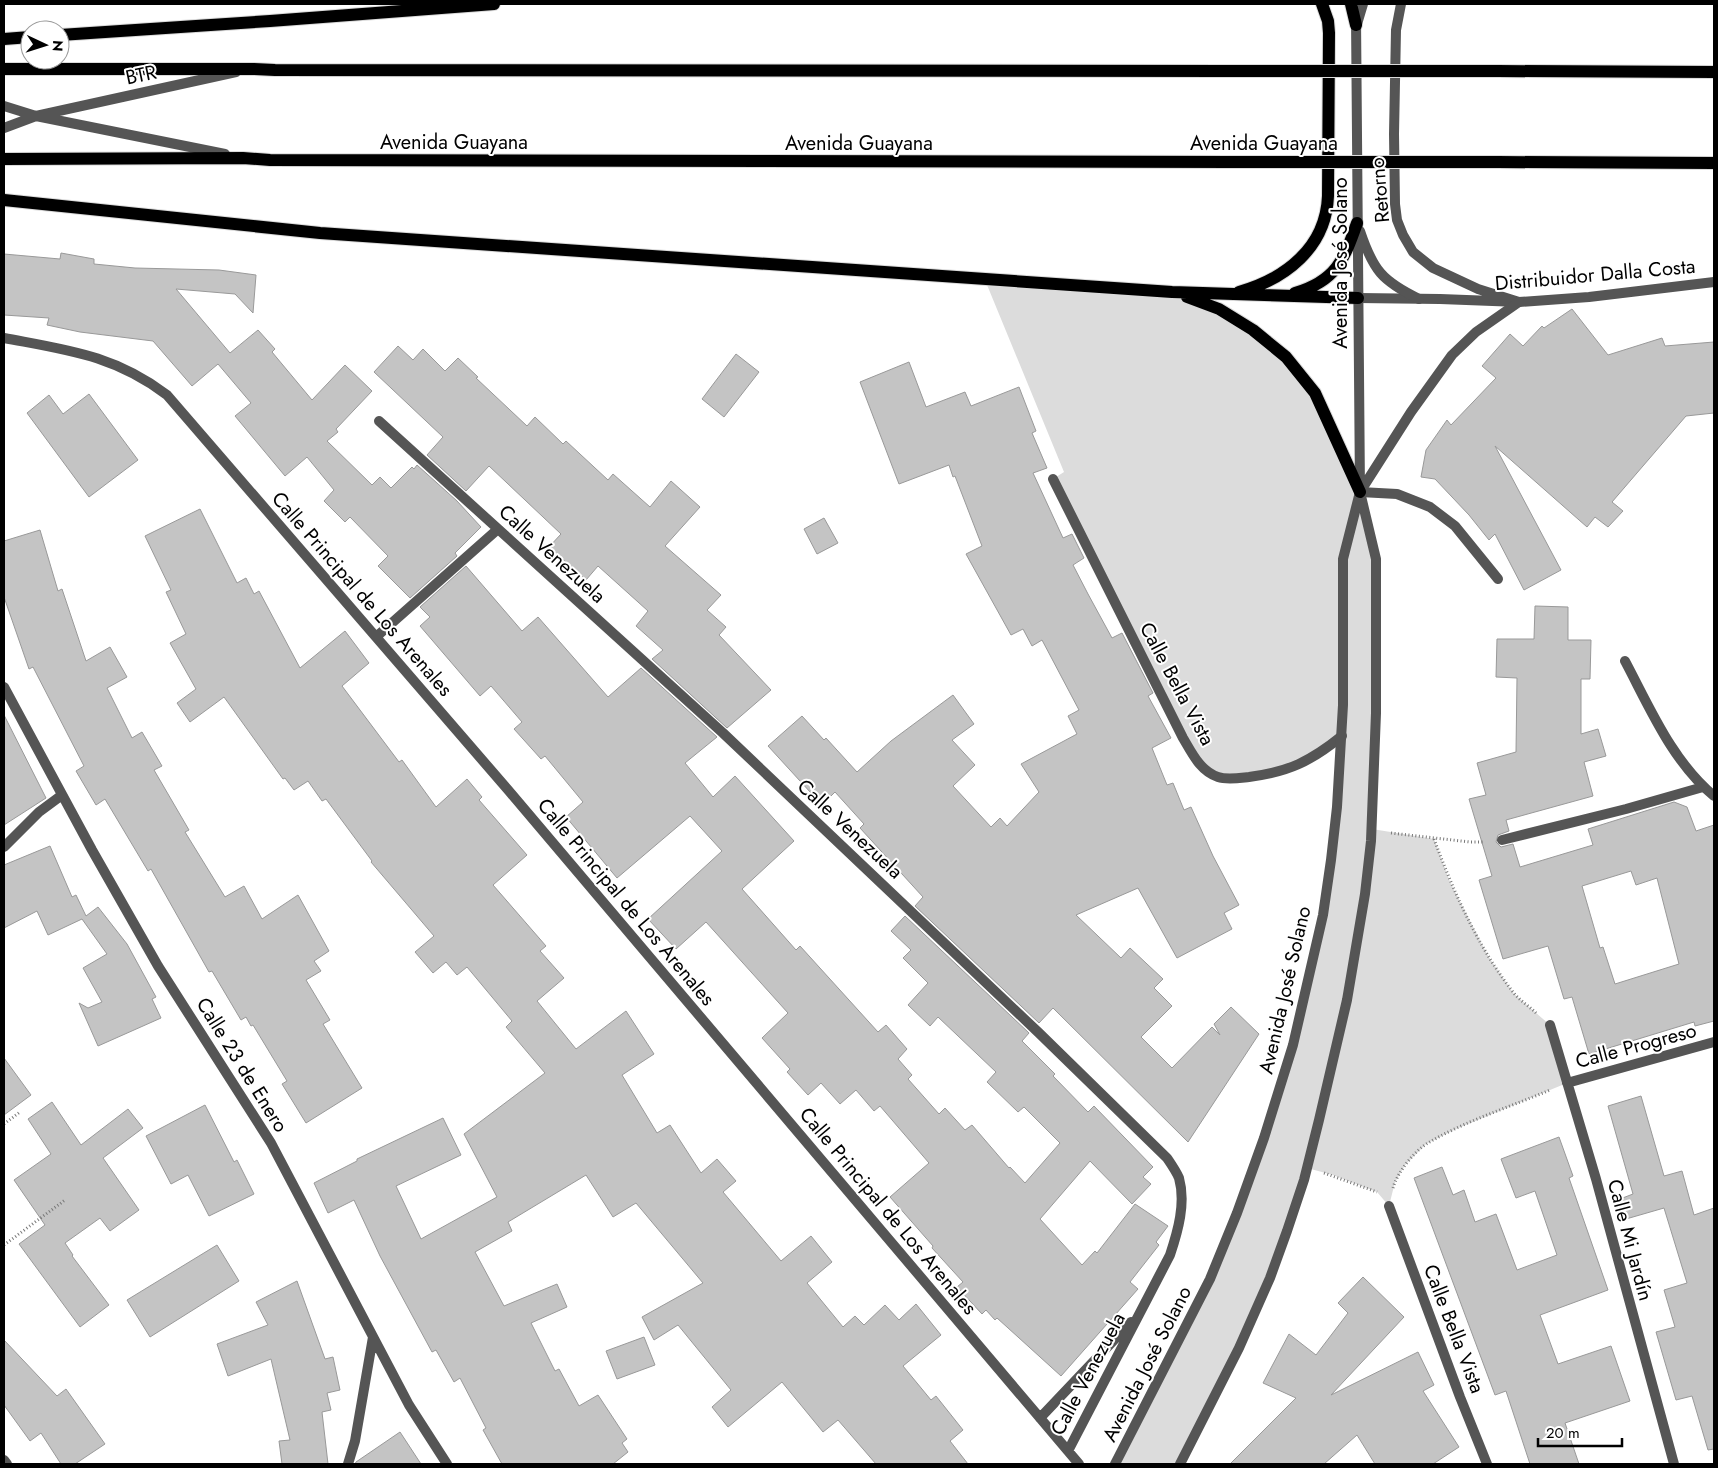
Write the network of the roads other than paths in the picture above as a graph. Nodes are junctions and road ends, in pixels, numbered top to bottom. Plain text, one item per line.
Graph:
1 (494, 4) edge
2 (1322, 4) edge
3 (1351, 4) edge
4 (1356, 4) edge
5 (1363, 4) edge
6 (1401, 4) edge
7 (1356, 25) junction
8 (70, 34) edge
9 (20, 38) edge
10 (4, 39) edge
11 (254, 68) junction
12 (4, 69) edge
13 (1714, 72) edge
14 (4, 106) edge
15 (36, 116) junction
16 (4, 128) edge
17 (243, 158) junction
18 (4, 159) edge
19 (1714, 163) edge
20 (4, 200) edge
21 (1357, 223) junction
22 (1714, 282) edge
23 (1172, 292) junction
24 (1227, 295) junction
25 (1284, 297) junction
26 (1358, 298) junction
27 (1419, 299) junction
28 (1519, 302) junction
29 (4, 338) edge
30 (379, 420) dead end
31 (1053, 479) dead end
32 (1360, 492) junction
33 (498, 529) junction
34 (1498, 579) dead end
35 (376, 637) junction
36 (1625, 661) dead end
37 (4, 687) edge
38 (1342, 736) junction
39 (1703, 786) junction
40 (62, 795) junction
41 (1714, 796) edge
42 (1502, 840) road end
43 (4, 846) edge
44 (1550, 1025) road end
45 (1714, 1042) edge
46 (1567, 1083) junction
47 (1389, 1206) road end
48 (1140, 1313) junction
49 (373, 1337) junction
50 (1040, 1418) junction
51 (1068, 1451) junction
52 (4, 1460) edge
53 (7, 1464) edge
54 (348, 1464) edge
55 (448, 1464) edge
56 (1079, 1464) edge
57 (1115, 1464) edge
58 (1180, 1464) edge
59 (1488, 1464) edge
60 (1674, 1464) edge

1 - 8 main road
2 - 24 main road
3 - 7 main road
4 - 7 street, Avenida José Solano
5 - 7 street
6 - 28 street, Retorno
7 - 21 street, Avenida José Solano
9 - 10 main road
11 - 12 main road
11 - 13 main road, bridge
11 - 15 street, BTR
14 - 15 street, BTR
15 - 16 street, BTR
15 - 17 street, BTR
17 - 18 main road, Avenida Guayana
17 - 19 main road, Avenida Guayana, bridge
20 - 23 main road
21 - 25 main road
21 - 26 street, Avenida José Solano
21 - 27 street
22 - 28 street, Distribuidor Dalla Costa
23 - 24 main road
23 - 32 main road
24 - 25 main road
25 - 26 main road
26 - 27 street, Distribuidor Dalla Costa
26 - 32 street, Avenida José Solano
27 - 28 street, Distribuidor Dalla Costa
28 - 32 street
29 - 35 street, Calle Principal de Los Arenales
30 - 33 street, Calle Venezuela
31 - 38 street, Calle Bella Vista
32 - 34 street
32 - 38 street, Avenida José Solano
32 - 58 street, Avenida José Solano
33 - 35 street
33 - 48 street, Calle Venezuela
35 - 50 street, Calle Principal de Los Arenales
36 - 39 street
37 - 40 street, Calle 23 de Enero
38 - 57 street, Avenida José Solano
39 - 41 street
39 - 42 street
40 - 43 street
40 - 49 street, Calle 23 de Enero
44 - 46 street, Calle Mi Jardín
45 - 46 street, Calle Progreso
46 - 60 street, Calle Mi Jardín
47 - 59 street, Calle Bella Vista
48 - 50 street, Calle Venezuela
48 - 51 street, Calle Venezuela
49 - 54 street
49 - 55 street, Calle 23 de Enero
50 - 51 street, Calle Principal de Los Arenales
51 - 56 street, Calle Principal de Los Arenales
52 - 53 street

